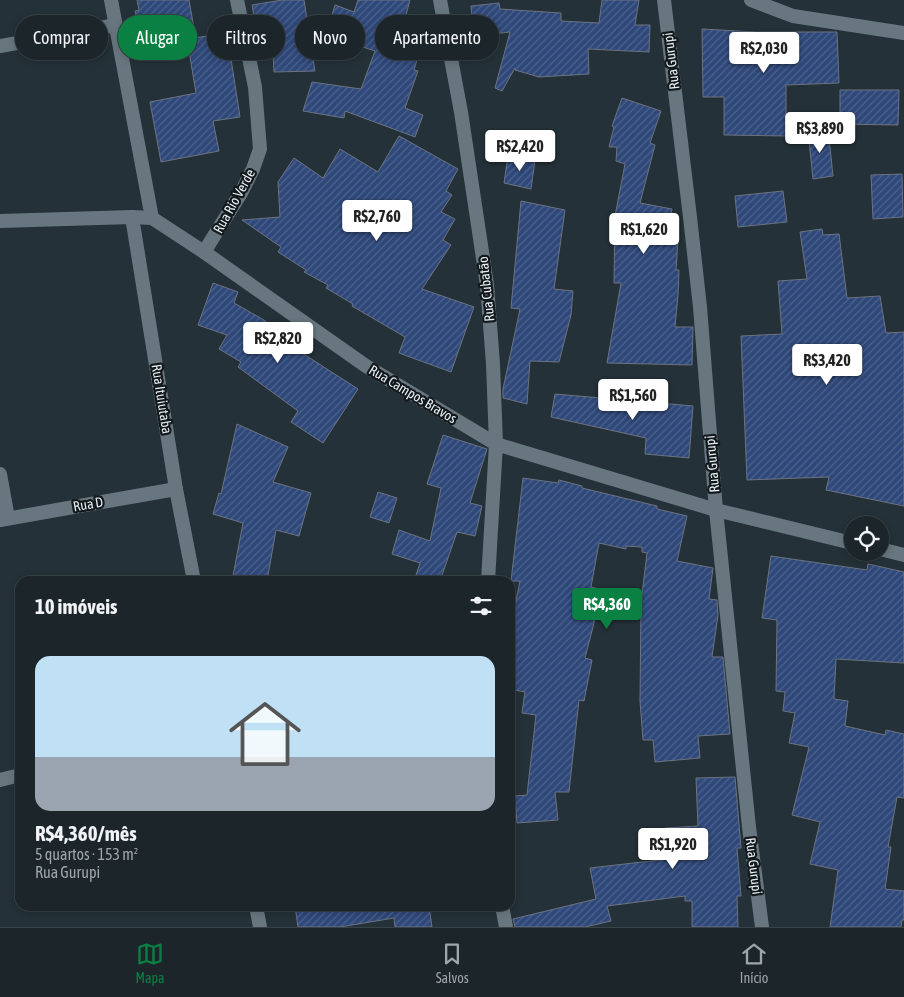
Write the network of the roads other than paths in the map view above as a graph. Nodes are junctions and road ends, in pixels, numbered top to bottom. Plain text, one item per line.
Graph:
1 (111, 0) edge
2 (237, 0) edge
3 (440, 0) edge
4 (664, 0) edge
5 (751, 0) edge
6 (116, 24) junction
7 (904, 33) edge
8 (0, 46) edge
9 (132, 217) junction
10 (152, 218) junction
11 (0, 221) edge
12 (204, 252) junction
13 (496, 444) junction
14 (0, 474) edge
15 (176, 489) junction
16 (716, 510) junction
17 (4, 519) edge
18 (844, 541) edge
19 (889, 551) edge
20 (904, 555) edge
21 (193, 576) edge
22 (488, 576) edge
23 (15, 776) edge
24 (0, 780) edge
25 (257, 911) edge
26 (503, 911) edge
27 (260, 927) edge
28 (506, 927) edge
29 (762, 927) edge

1 - 6 street
2 - 12 street, Rua Rio Verde
3 - 13 street, Rua Cubatão
4 - 16 street, Rua Gurupi
5 - 7 street
6 - 8 street
6 - 10 street
9 - 10 street
9 - 11 street
9 - 15 street, Rua Ituiutaba
10 - 12 street, Rua Campos Bravos
12 - 13 street, Rua Campos Bravos
13 - 16 street, Rua Campos Bravos
13 - 22 street, Rua Cubatão
14 - 17 street
15 - 17 street, Rua D
15 - 21 street, Rua Ituiutaba
16 - 18 street, Rua Campos Bravos
16 - 29 street, Rua Gurupi
19 - 20 street
23 - 24 street
25 - 27 street
26 - 28 street

